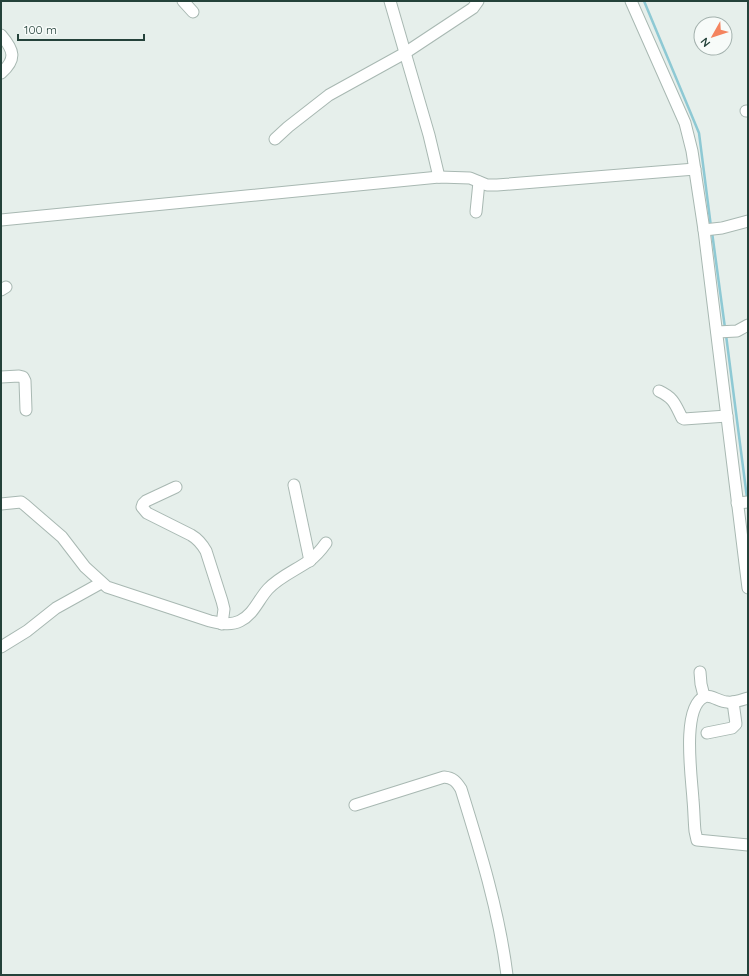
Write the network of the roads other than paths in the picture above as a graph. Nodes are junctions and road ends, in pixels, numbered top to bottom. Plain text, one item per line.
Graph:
1 (183, 1) edge
2 (390, 1) edge
3 (478, 1) edge
4 (631, 1) edge
5 (193, 12) dead end
6 (1, 35) edge
7 (405, 53) junction
8 (1, 72) edge
9 (275, 139) dead end
10 (695, 169) junction
11 (439, 178) junction
12 (479, 182) junction
13 (476, 212) dead end
14 (1, 220) edge
15 (748, 221) edge
16 (704, 230) junction
17 (748, 325) edge
18 (720, 332) junction
19 (1, 377) edge
20 (659, 391) dead end
21 (26, 410) dead end
22 (727, 416) junction
23 (294, 485) dead end
24 (176, 487) dead end
25 (743, 502) edge
26 (1, 504) edge
27 (326, 544) dead end
28 (310, 560) junction
29 (101, 583) junction
30 (748, 588) edge
31 (222, 624) junction
32 (1, 647) edge
33 (700, 672) dead end
34 (704, 696) junction
35 (748, 698) edge
36 (733, 702) junction
37 (706, 733) dead end
38 (355, 805) dead end
39 (748, 845) edge
40 (507, 975) edge

1 - 5 street
2 - 7 street
3 - 7 street
4 - 10 street
6 - 8 street
7 - 9 street
7 - 11 street
10 - 12 street
10 - 16 street
11 - 12 street
11 - 14 street
12 - 13 street
15 - 16 street
16 - 18 street
17 - 18 street
18 - 22 street
19 - 21 street
20 - 22 street
22 - 25 street
23 - 28 street
24 - 31 street
25 - 30 street
26 - 29 street
27 - 28 street
28 - 31 street
29 - 31 street
29 - 32 street
33 - 34 street
34 - 36 street
34 - 39 street
35 - 36 street
36 - 37 street
38 - 40 street

